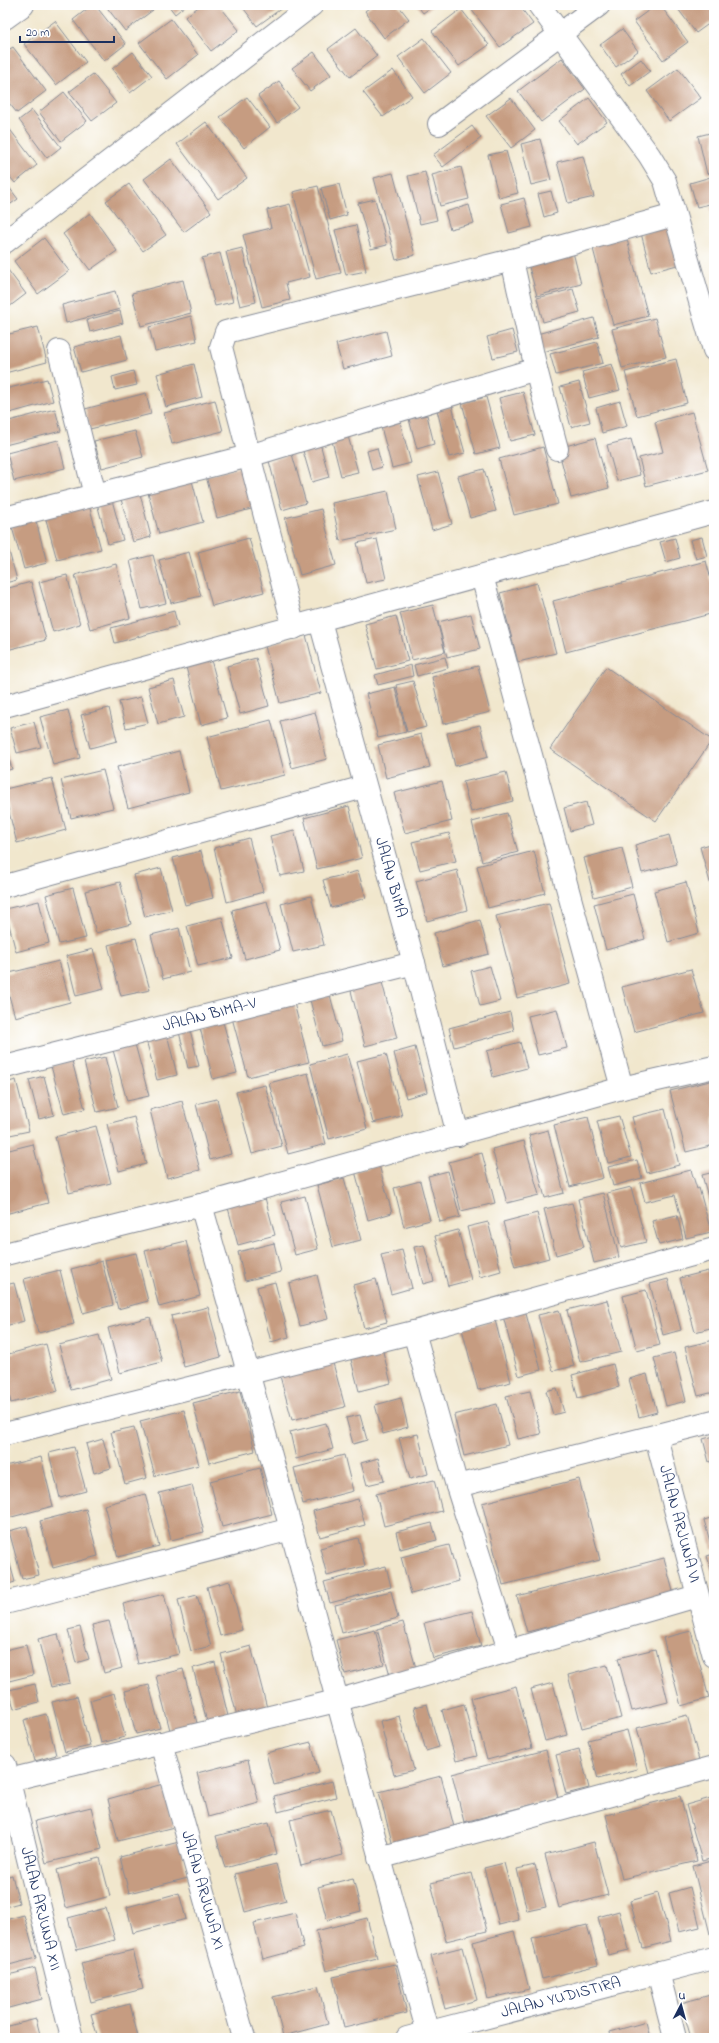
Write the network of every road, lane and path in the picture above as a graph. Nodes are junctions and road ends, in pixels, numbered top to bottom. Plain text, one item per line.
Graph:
1 (23, 5) edge
2 (312, 5) edge
3 (539, 5) edge
4 (599, 5) edge
5 (5, 18) edge
6 (561, 34) junction
7 (439, 124) dead end
8 (674, 215) junction
9 (5, 242) edge
10 (512, 260) junction
11 (714, 350) edge
12 (59, 351) dead end
13 (536, 369) junction
14 (557, 449) dead end
15 (249, 456) junction
16 (95, 495) junction
17 (714, 512) edge
18 (5, 518) edge
19 (482, 576) junction
20 (320, 621) junction
21 (294, 628) junction
22 (5, 706) edge
23 (364, 787) junction
24 (5, 886) edge
25 (414, 962) junction
26 (5, 1067) edge
27 (714, 1067) edge
28 (622, 1088) junction
29 (458, 1135) junction
30 (201, 1205) junction
31 (714, 1249) edge
32 (5, 1254) edge
33 (414, 1332) junction
34 (249, 1373) junction
35 (714, 1421) edge
36 (5, 1434) edge
37 (656, 1437) junction
38 (457, 1486) junction
39 (291, 1529) junction
40 (697, 1596) junction
41 (5, 1603) edge
42 (509, 1650) junction
43 (714, 1656) edge
44 (336, 1701) junction
45 (161, 1743) junction
46 (714, 1767) edge
47 (6, 1776) edge
48 (379, 1858) junction
49 (714, 1958) edge
50 (658, 1972) junction
51 (417, 2035) edge
52 (72, 2038) edge
53 (244, 2038) edge
54 (675, 2038) edge

1 - 5 street
2 - 9 street
3 - 6 street
4 - 6 street
6 - 7 street
6 - 8 street
8 - 10 street
8 - 11 street
10 - 13 street
10 - 15 street
12 - 16 street
13 - 14 street
13 - 15 street
15 - 16 street
15 - 21 street
16 - 18 street
17 - 19 street
19 - 20 street
19 - 28 street
20 - 21 street
20 - 23 street, JALAN BIMA
21 - 22 street
23 - 24 street
23 - 25 street, JALAN BIMA
25 - 26 street, JALAN BIMA-V
25 - 29 street, JALAN BIMA
27 - 28 street
28 - 29 street
29 - 30 street
30 - 32 street
30 - 34 street
31 - 33 street
33 - 34 street
33 - 38 street
34 - 36 street
34 - 39 street
35 - 37 street
37 - 38 street
37 - 40 street, JALAN ARJUNA VI
38 - 42 street
39 - 41 street
39 - 44 street
40 - 42 street
40 - 43 street, JALAN ARJUNA VI
42 - 44 street
44 - 45 street
44 - 48 street
45 - 47 street
45 - 53 street, JALAN ARJUNA XI
46 - 48 street
47 - 52 street, JALAN ARJUNA XII
48 - 51 street
49 - 50 street, JALAN YUDISTIRA
50 - 51 street, JALAN YUDISTIRA
50 - 54 street

